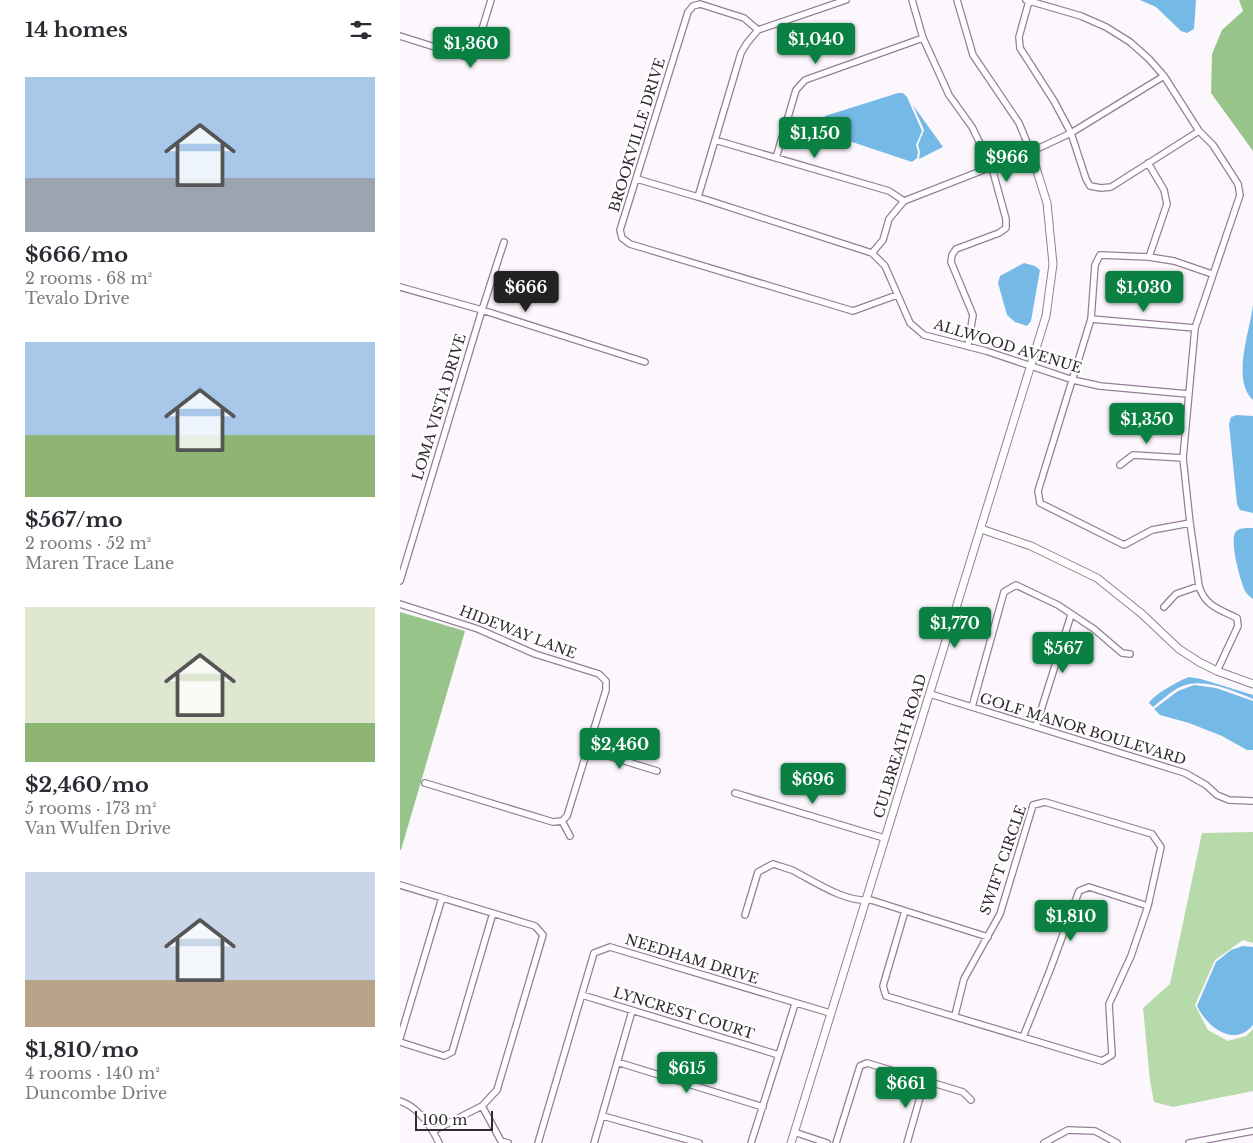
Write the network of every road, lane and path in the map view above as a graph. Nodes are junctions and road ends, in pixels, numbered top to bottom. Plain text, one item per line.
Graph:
1 (491, 0) edge
2 (846, 0) edge
3 (912, 0) edge
4 (957, 0) edge
5 (1028, 1) edge
6 (758, 30) junction
7 (400, 36) edge
8 (923, 38) junction
9 (1164, 76) junction
10 (1199, 131) junction
11 (1071, 133) junction
12 (715, 140) junction
13 (1031, 152) junction
14 (776, 158) junction
15 (1148, 163) junction
16 (992, 168) junction
17 (636, 179) junction
18 (698, 197) junction
19 (904, 201) junction
20 (504, 242) dead end
21 (872, 253) junction
22 (1149, 257) junction
23 (1212, 274) junction
24 (400, 287) edge
25 (897, 295) junction
26 (482, 310) junction
27 (1091, 319) junction
28 (1195, 328) junction
29 (968, 346) junction
30 (645, 362) dead end
31 (1032, 365) junction
32 (1074, 380) junction
33 (1188, 394) junction
34 (1183, 458) junction
35 (1120, 464) dead end
36 (1190, 523) junction
37 (981, 529) junction
38 (400, 581) edge
39 (1199, 586) junction
40 (400, 604) edge
41 (1164, 607) dead end
42 (1071, 615) junction
43 (1130, 654) dead end
44 (1217, 671) junction
45 (1253, 684) edge
46 (930, 694) junction
47 (972, 707) junction
48 (1036, 726) junction
49 (589, 750) junction
50 (657, 771) dead end
51 (426, 783) dead end
52 (735, 793) dead end
53 (1253, 801) edge
54 (562, 821) junction
55 (570, 836) dead end
56 (884, 838) junction
57 (400, 885) edge
58 (442, 898) junction
59 (865, 901) junction
60 (1148, 906) junction
61 (905, 911) junction
62 (493, 913) junction
63 (745, 915) dead end
64 (988, 937) junction
65 (582, 995) junction
66 (794, 1004) junction
67 (632, 1011) junction
68 (830, 1013) junction
69 (955, 1015) junction
70 (1023, 1037) junction
71 (400, 1038) edge
72 (400, 1042) edge
73 (779, 1055) junction
74 (617, 1062) junction
75 (925, 1080) junction
76 (400, 1100) edge
77 (971, 1100) dead end
78 (482, 1106) junction
79 (763, 1107) junction
80 (603, 1116) junction
81 (433, 1131) junction
82 (1253, 1131) edge
83 (794, 1132) junction
84 (438, 1143) edge
85 (508, 1143) edge
86 (538, 1143) edge
87 (594, 1143) edge
88 (699, 1143) edge
89 (751, 1143) edge
90 (790, 1143) edge
91 (827, 1143) edge
92 (836, 1143) edge
93 (907, 1143) edge
94 (1044, 1143) edge
95 (1117, 1143) edge
96 (1189, 1143) edge

1 - 7 street
2 - 6 street
3 - 8 street
4 - 13 street, CULBREATH ROAD
5 - 9 street
5 - 11 street
6 - 12 street
6 - 17 street, BROOKVILLE DRIVE
8 - 14 street
8 - 16 street
9 - 10 street
9 - 11 street
10 - 15 street
10 - 23 street
11 - 13 street
11 - 15 street
12 - 14 street
12 - 18 street
13 - 16 street
13 - 31 street, CULBREATH ROAD
14 - 19 street
15 - 22 street
16 - 19 street
16 - 29 street
17 - 18 street
17 - 25 street, BROOKVILLE DRIVE
18 - 21 street
19 - 21 street
20 - 26 street, LOMA VISTA DRIVE
21 - 25 street, ALLWOOD AVENUE
22 - 23 street
22 - 27 street
23 - 28 street
24 - 26 street
25 - 29 street, ALLWOOD AVENUE
26 - 30 street
26 - 38 street, LOMA VISTA DRIVE
27 - 28 street
27 - 32 street
28 - 33 street
29 - 31 street, ALLWOOD AVENUE
31 - 32 street, ALLWOOD AVENUE
31 - 37 street, CULBREATH ROAD
32 - 33 street, ALLWOOD AVENUE
32 - 36 street
33 - 34 street
34 - 35 street
34 - 36 street
36 - 39 street
37 - 44 street
37 - 46 street, CULBREATH ROAD
39 - 41 street
39 - 44 street
40 - 49 street, HIDEWAY LANE
42 - 43 street
42 - 47 street
42 - 48 street
44 - 45 street
46 - 47 street, GOLF MANOR BOULEVARD
46 - 56 street, CULBREATH ROAD
47 - 48 street, GOLF MANOR BOULEVARD
48 - 53 street, GOLF MANOR BOULEVARD
49 - 50 street
49 - 54 street, HIDEWAY LANE
51 - 54 street
52 - 56 street
54 - 55 street
56 - 59 street, CULBREATH ROAD
57 - 58 street
58 - 62 street
58 - 71 street
59 - 61 street
59 - 63 street
59 - 68 street, CULBREATH ROAD
60 - 64 street, SWIFT CIRCLE
60 - 70 street
60 - 70 street, SWIFT CIRCLE
61 - 64 street
61 - 69 street, SWIFT CIRCLE
62 - 72 street
62 - 78 street
64 - 69 street, SWIFT CIRCLE
65 - 66 street, NEEDHAM DRIVE
65 - 67 street, LYNCREST COURT
65 - 86 street, NEEDHAM DRIVE
66 - 68 street, NEEDHAM DRIVE
66 - 73 street
67 - 73 street, LYNCREST COURT
67 - 74 street
68 - 83 street, CULBREATH ROAD
69 - 70 street, SWIFT CIRCLE
73 - 79 street
74 - 79 street
74 - 80 street
75 - 77 street
75 - 92 street
75 - 93 street
76 - 81 street
78 - 81 street
78 - 85 street
79 - 89 street
80 - 87 street
80 - 88 street
81 - 84 street
82 - 96 street
83 - 90 street, CULBREATH ROAD
83 - 91 street
94 - 95 street

